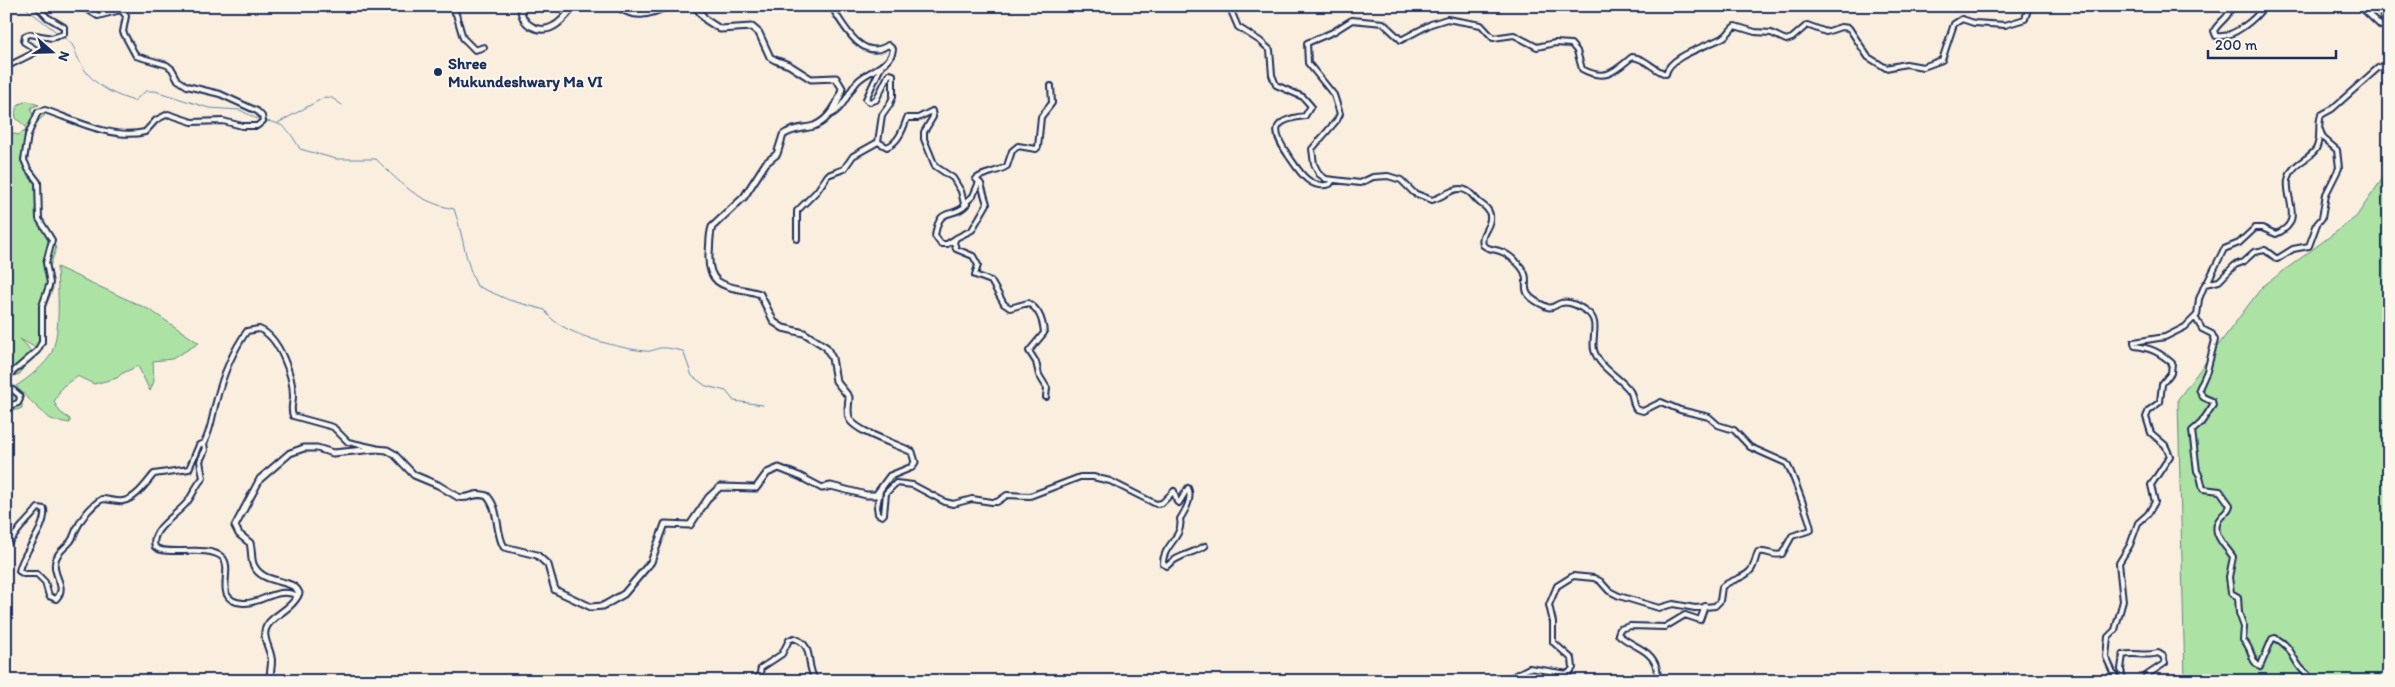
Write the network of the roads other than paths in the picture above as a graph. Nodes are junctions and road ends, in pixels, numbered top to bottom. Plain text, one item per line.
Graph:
1 (36, 6) edge
2 (82, 6) edge
3 (450, 6) edge
4 (521, 6) edge
5 (574, 6) edge
6 (616, 6) edge
7 (666, 6) edge
8 (695, 6) edge
9 (832, 6) edge
10 (1229, 6) edge
11 (2029, 6) edge
12 (2231, 6) edge
13 (2264, 6) edge
14 (2360, 6) edge
15 (2378, 6) edge
16 (484, 47) dead end
17 (2389, 64) edge
18 (882, 65) junction
19 (6, 67) edge
20 (1051, 86) dead end
21 (827, 116) junction
22 (2320, 130) junction
23 (878, 142) junction
24 (1333, 180) junction
25 (978, 182) junction
26 (967, 204) junction
27 (956, 238) junction
28 (797, 239) dead end
29 (2207, 283) junction
30 (2196, 317) junction
31 (6, 378) edge
32 (6, 384) edge
33 (1046, 397) dead end
34 (6, 407) edge
35 (204, 443) junction
36 (376, 449) junction
37 (880, 491) junction
38 (6, 544) edge
39 (1205, 546) dead end
40 (298, 596) junction
41 (1704, 606) junction
42 (270, 681) edge
43 (758, 681) edge
44 (816, 681) edge
45 (1504, 681) edge
46 (1658, 681) edge
47 (2117, 681) edge
48 (2123, 681) edge
49 (2143, 681) edge
50 (2309, 681) edge

1 - 19 street
2 - 31 street
3 - 16 street
4 - 5 street
6 - 7 street
8 - 21 street
9 - 18 street
10 - 24 street
11 - 24 street
12 - 13 street
14 - 15 street
17 - 22 street
18 - 21 street
18 - 23 street
20 - 25 street
21 - 37 street
22 - 29 street
22 - 29 street
23 - 26 street
23 - 28 street
24 - 41 street
25 - 26 street
25 - 27 street
26 - 27 street
27 - 33 street
29 - 30 street
30 - 47 street
30 - 50 street
32 - 34 street
35 - 36 street
35 - 38 street
35 - 40 street
36 - 37 street
36 - 40 street
37 - 39 street
40 - 42 street
41 - 45 street
41 - 46 street
43 - 44 street
48 - 49 street

